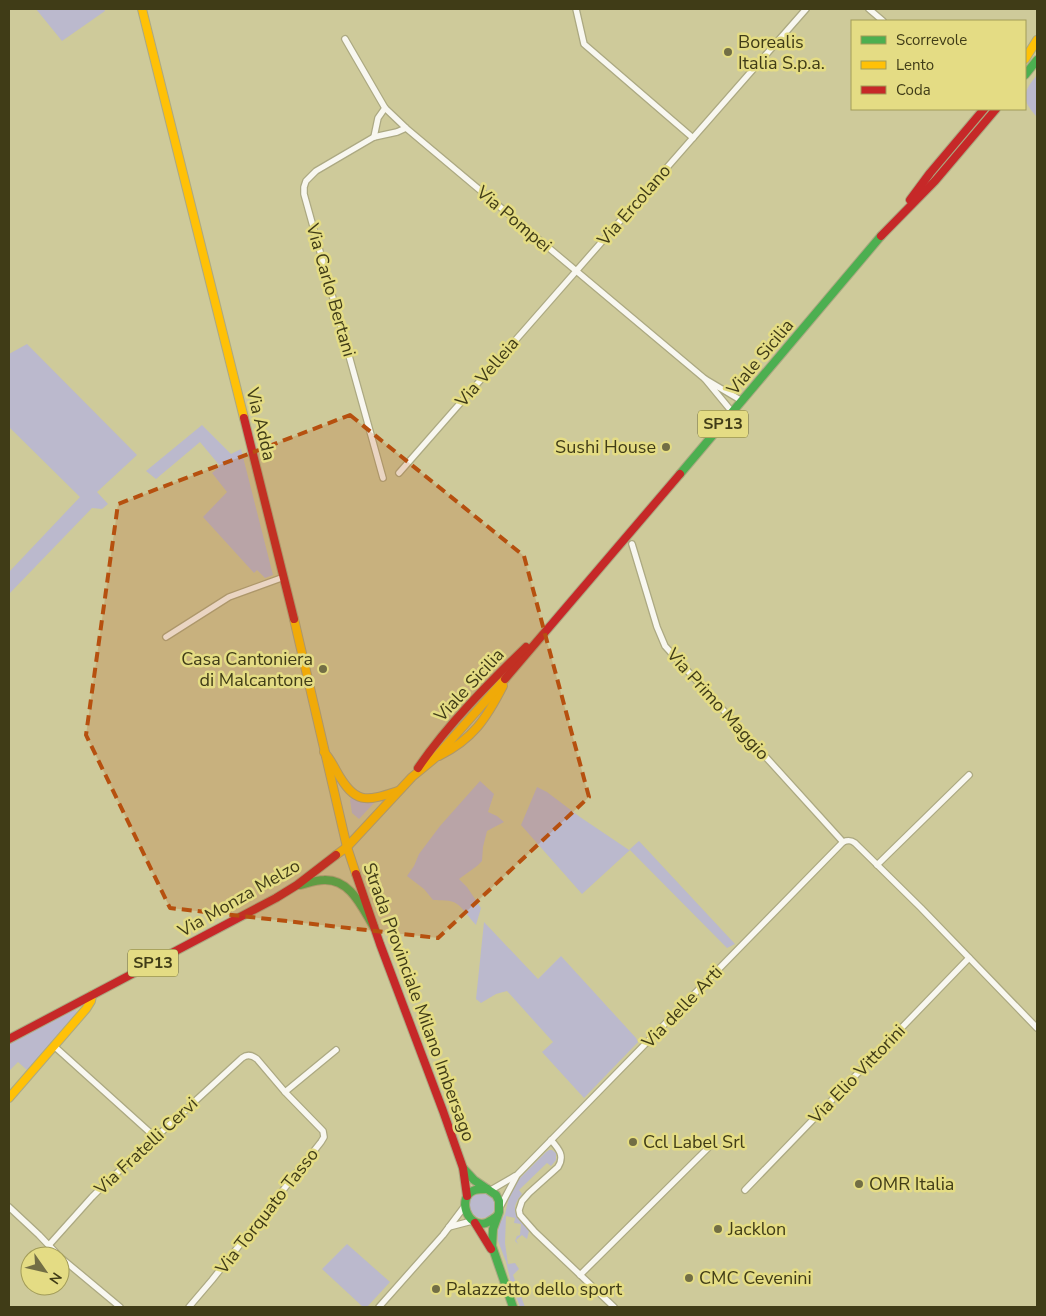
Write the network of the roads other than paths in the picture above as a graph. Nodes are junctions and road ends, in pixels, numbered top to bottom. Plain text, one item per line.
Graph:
1 (142, 9) edge
2 (806, 9) edge
3 (869, 9) edge
4 (577, 11) edge
5 (882, 20) edge
6 (345, 39) dead end
7 (1037, 40) edge
8 (1037, 47) edge
9 (1026, 58) edge
10 (1026, 59) edge
11 (1036, 63) edge
12 (1026, 74) edge
13 (385, 108) junction
14 (983, 110) edge
15 (995, 110) edge
16 (406, 128) junction
17 (374, 137) junction
18 (692, 138) junction
19 (890, 226) junction
20 (576, 271) junction
21 (705, 379) junction
22 (742, 402) junction
23 (733, 413) junction
24 (399, 473) dead end
25 (383, 478) dead end
26 (632, 544) dead end
27 (284, 577) junction
28 (555, 620) junction
29 (166, 637) dead end
30 (508, 676) junction
31 (465, 710) junction
32 (476, 711) junction
33 (459, 716) junction
34 (461, 728) junction
35 (478, 728) junction
36 (324, 752) junction
37 (435, 758) junction
38 (969, 775) dead end
39 (412, 777) junction
40 (399, 791) junction
41 (845, 841) junction
42 (347, 846) junction
43 (877, 865) junction
44 (297, 885) junction
45 (374, 927) junction
46 (969, 958) junction
47 (92, 995) junction
48 (1037, 1028) edge
49 (9, 1039) edge
50 (54, 1046) junction
51 (336, 1050) dead end
52 (250, 1055) joint
53 (285, 1092) junction
54 (9, 1098) edge
55 (155, 1137) junction
56 (551, 1140) junction
57 (708, 1148) dead end
58 (463, 1168) junction
59 (517, 1175) junction
60 (489, 1190) junction
61 (745, 1190) dead end
62 (467, 1196) junction
63 (9, 1207) edge
64 (500, 1207) junction
65 (464, 1208) junction
66 (496, 1217) junction
67 (474, 1222) junction
68 (449, 1227) junction
69 (50, 1245) joint
70 (70, 1266) edge
71 (580, 1275) junction
72 (502, 1276) junction
73 (120, 1307) edge
74 (189, 1307) edge
75 (379, 1307) edge
76 (513, 1307) edge
77 (614, 1307) edge

1 - 27 main road, Via Adda
2 - 18 street, Via Ercolano
3 - 5 street
4 - 18 street
6 - 13 street, Via Pompei
7 - 9 main road
8 - 10 main road
11 - 12 main road
13 - 16 street, Via Pompei
13 - 17 street
14 - 19 main road, Viale Sicilia
15 - 19 main road, Viale Sicilia
16 - 17 street, Via Carlo Bertani
16 - 20 street, Via Pompei
17 - 25 street, Via Carlo Bertani
18 - 20 street, Via Ercolano
19 - 22 main road, Viale Sicilia / SP13
20 - 21 street, Via Pompei
20 - 24 street, Via Velleia
21 - 22 street, Via Pompei
21 - 23 street, Via Pompei
22 - 23 main road, Viale Sicilia / SP13
23 - 28 main road, Viale Sicilia / SP13
26 - 41 street, Via Primo Maggio
27 - 29 street
27 - 36 main road, Via Adda
28 - 30 main road, Viale Sicilia / SP13
28 - 31 main road, Viale Sicilia / SP13
30 - 32 main road, Viale Sicilia / SP13
30 - 35 main road
31 - 32 main road
31 - 33 main road, Viale Sicilia / SP13
32 - 34 main road, Viale Sicilia / SP13
32 - 35 main road
33 - 34 main road
33 - 39 main road, Viale Sicilia / SP13
34 - 35 main road
34 - 37 main road, Viale Sicilia / SP13
35 - 37 main road
36 - 40 main road
36 - 42 main road, Via Adda
37 - 39 main road, Viale Sicilia / SP13
38 - 43 street
39 - 40 main road, Viale Sicilia / SP13
40 - 42 main road, Viale Sicilia / SP13
41 - 43 street, Via Primo Maggio
41 - 56 street, Via delle Arti
42 - 44 main road, Via Monza Melzo / SP13
42 - 45 main road, Strada Provinciale Milano Imbersago
43 - 46 street, Via Primo Maggio
44 - 45 main road
44 - 47 main road, Via Monza Melzo / SP13
45 - 58 main road, Strada Provinciale Milano Imbersago
46 - 48 street, Via Primo Maggio
46 - 61 street, Via Elio Vittorini
47 - 49 main road, Via Monza Melzo / SP13
47 - 50 main road
50 - 54 main road
50 - 55 street
51 - 53 street
52 - 53 street, Via Torquato Tasso
52 - 55 street, Via Fratelli Cervi
53 - 74 street, Via Torquato Tasso
55 - 69 street, Via Fratelli Cervi
56 - 59 street, Via delle Arti
56 - 71 street
57 - 71 street
58 - 60 main road, Strada Provinciale Milano Imbersago
58 - 62 main road, Strada Provinciale Milano Imbersago
59 - 60 street, Via delle Arti
59 - 64 street, Via delle Arti
60 - 62 main road
60 - 64 main road
62 - 65 main road
63 - 69 street
64 - 66 main road
65 - 67 main road
65 - 68 street
66 - 67 main road
66 - 72 main road
67 - 68 street
67 - 72 main road
68 - 75 street
70 - 73 street
71 - 77 street
72 - 76 main road

